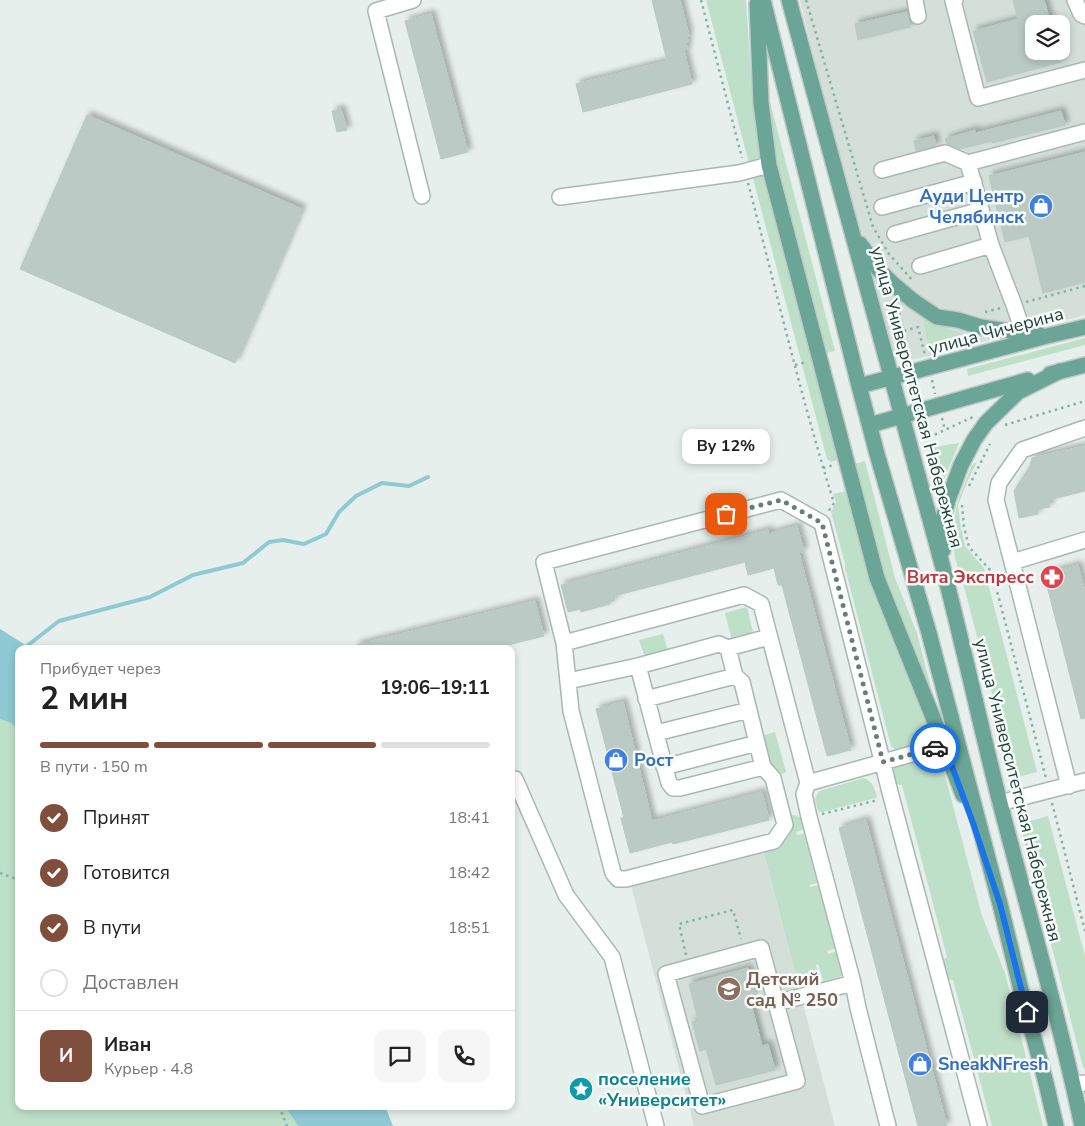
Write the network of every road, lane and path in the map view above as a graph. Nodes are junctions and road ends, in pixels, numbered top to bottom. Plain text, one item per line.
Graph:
1 (414, 0) edge
2 (701, 0) edge
3 (757, 0) edge
4 (763, 0) edge
5 (789, 0) edge
6 (915, 0) edge
7 (955, 0) edge
8 (1075, 0) edge
9 (918, 16) dead end
10 (1085, 16) edge
11 (1085, 70) edge
12 (1085, 132) edge
13 (968, 163) junction
14 (769, 165) junction
15 (882, 170) dead end
16 (746, 171) junction
17 (974, 182) junction
18 (422, 196) dead end
19 (560, 197) dead end
20 (882, 207) dead end
21 (981, 210) junction
22 (895, 234) dead end
23 (855, 238) junction
24 (991, 245) junction
25 (920, 266) dead end
26 (1085, 327) edge
27 (1023, 332) junction
28 (1047, 336) junction
29 (1085, 365) edge
30 (1060, 371) junction
31 (892, 377) junction
32 (859, 386) junction
33 (1085, 401) edge
34 (903, 416) junction
35 (986, 423) junction
36 (870, 425) junction
37 (1085, 428) edge
38 (992, 439) dead end
39 (910, 446) junction
40 (846, 462) junction
41 (967, 492) dead end
42 (964, 499) dead end
43 (1085, 540) edge
44 (1012, 562) junction
45 (942, 567) junction
46 (769, 637) junction
47 (564, 643) junction
48 (728, 648) junction
49 (638, 666) junction
50 (735, 676) junction
51 (568, 681) junction
52 (646, 699) junction
53 (749, 710) junction
54 (656, 733) junction
55 (757, 743) junction
56 (944, 745) junction
57 (883, 762) junction
58 (664, 766) junction
59 (763, 767) junction
60 (515, 779) dead end
61 (808, 782) junction
62 (1085, 782) edge
63 (1069, 786) junction
64 (1049, 790) junction
65 (891, 796) junction
66 (1000, 803) junction
67 (809, 817) junction
68 (0, 873) edge
69 (15, 879) edge
70 (1000, 904) junction
71 (1085, 931) edge
72 (744, 953) junction
73 (690, 968) junction
74 (853, 982) junction
75 (776, 1003) junction
76 (1079, 1084) edge
77 (281, 1110) edge
78 (288, 1126) edge
79 (656, 1126) edge
80 (888, 1126) edge
81 (980, 1126) edge
82 (1056, 1126) edge
83 (1082, 1126) edge

1 - 18 lane
2 - 16 path
3 - 14 main road
4 - 32 main road
5 - 23 main road, улица Университетская Набережная
6 - 9 lane
7 - 11 lane
8 - 10 lane
12 - 13 lane
13 - 15 lane
13 - 17 lane
14 - 16 lane
14 - 40 main road
16 - 19 lane
16 - 40 path
17 - 20 lane
17 - 21 lane
21 - 22 lane
21 - 24 lane
23 - 27 main road
23 - 31 main road, улица Университетская Набережная
24 - 25 lane
24 - 27 lane
26 - 28 main road, улица Чичерина
27 - 28 main road
28 - 31 main road, улица Чичерина
29 - 30 main road
30 - 34 main road
30 - 35 main road
31 - 32 main road, улица Чичерина
31 - 34 main road, улица Университетская Набережная
32 - 36 main road
33 - 35 path
34 - 36 main road
34 - 39 main road, улица Университетская Набережная
35 - 39 path
35 - 45 main road
36 - 70 main road
37 - 44 lane
38 - 41 path
39 - 45 main road, улица Университетская Набережная
40 - 56 main road
42 - 64 path
43 - 44 lane
44 - 63 lane
45 - 66 main road, улица Университетская Набережная
46 - 47 lane
46 - 48 lane
46 - 61 lane
47 - 51 lane
47 - 57 lane
48 - 49 lane
48 - 50 lane
49 - 51 lane
49 - 52 lane
50 - 52 lane
50 - 53 lane
51 - 59 lane
52 - 54 lane
53 - 54 lane
53 - 55 lane
54 - 58 lane
55 - 58 lane
55 - 59 lane
56 - 57 lane
56 - 70 main road
57 - 61 lane
57 - 65 lane
58 - 59 lane
60 - 79 lane
61 - 67 lane
62 - 63 lane
63 - 64 lane
64 - 66 lane
64 - 71 path
65 - 67 path
65 - 81 lane
66 - 76 main road, улица Университетская Набережная
67 - 74 lane
68 - 69 path
70 - 82 main road
72 - 73 lane
72 - 73 path
72 - 75 lane
73 - 75 lane
74 - 75 lane
74 - 80 lane
76 - 83 main road, улица Университетская Набережная
77 - 78 path

